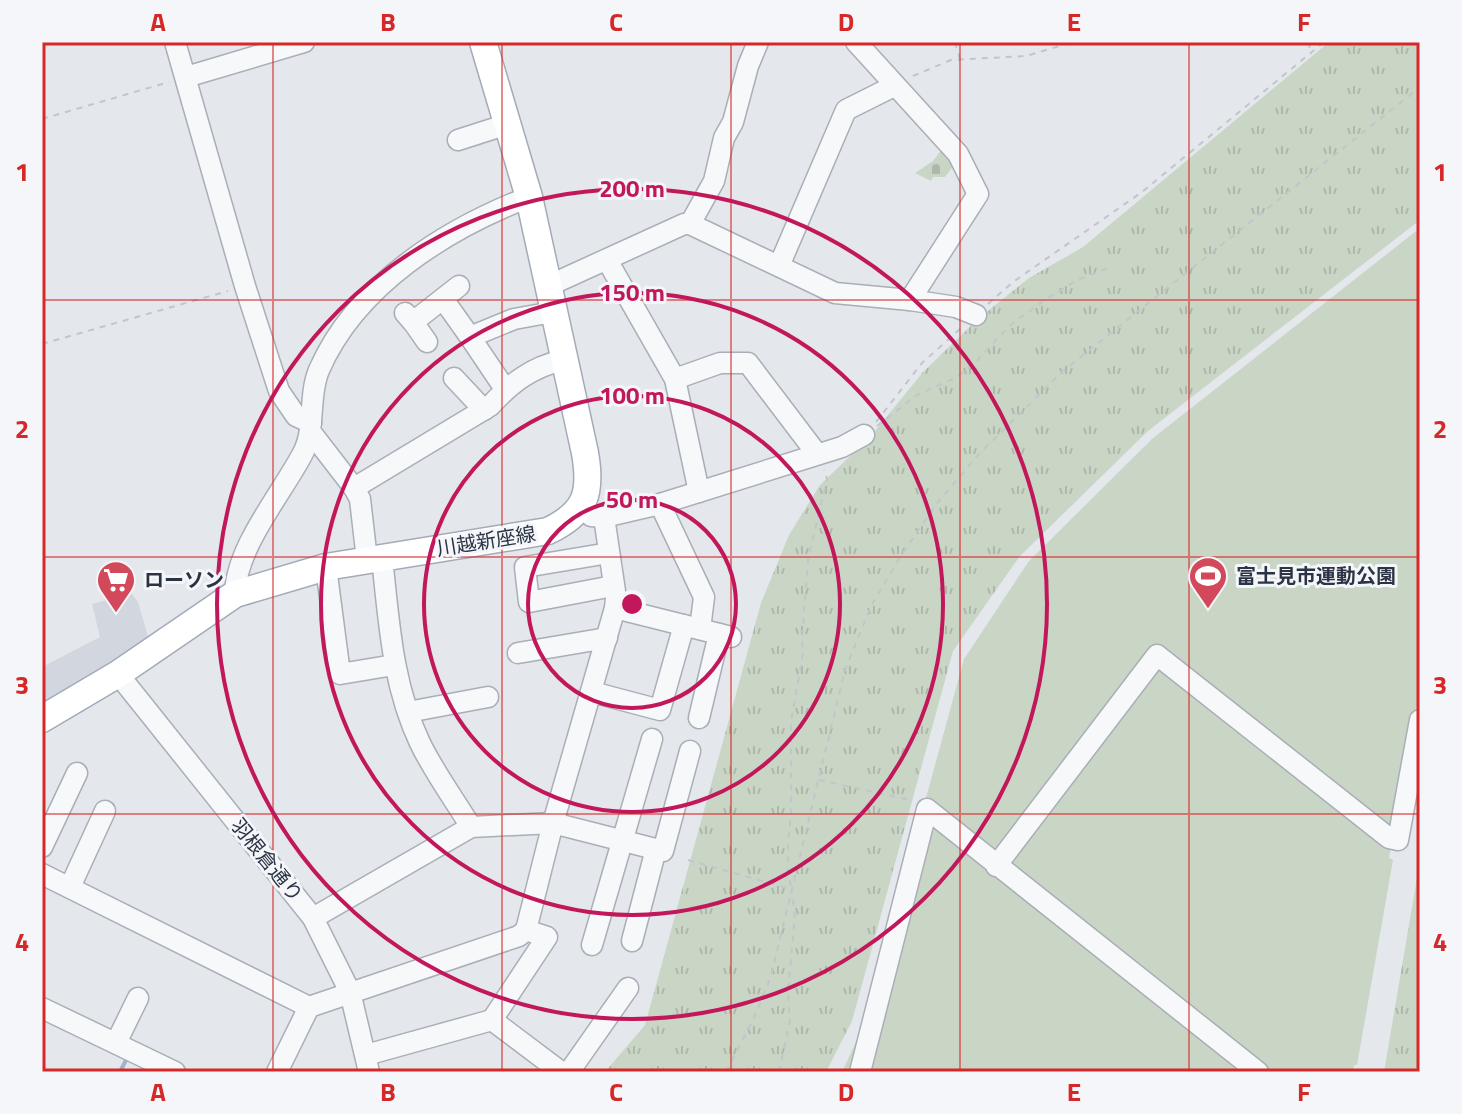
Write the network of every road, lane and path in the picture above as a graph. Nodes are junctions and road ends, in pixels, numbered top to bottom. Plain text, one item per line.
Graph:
1 (175, 42) edge
2 (304, 42) edge
3 (483, 42) edge
4 (758, 42) edge
5 (856, 42) edge
6 (955, 42) edge
7 (1073, 42) edge
8 (1308, 42) edge
9 (1324, 42) edge
10 (1312, 53) junction
11 (960, 60) junction
12 (186, 77) junction
13 (894, 86) junction
14 (1420, 87) edge
15 (42, 119) edge
16 (508, 124) junction
17 (458, 140) dead end
18 (529, 197) junction
19 (690, 224) junction
20 (607, 260) junction
21 (779, 266) junction
22 (1111, 267) dead end
23 (245, 286) junction
24 (548, 286) junction
25 (910, 300) junction
26 (553, 312) junction
27 (976, 315) junction
28 (470, 337) junction
29 (427, 342) dead end
30 (42, 344) edge
31 (563, 360) junction
32 (454, 378) dead end
33 (675, 379) junction
34 (505, 389) junction
35 (484, 410) junction
36 (310, 427) junction
37 (864, 435) junction
38 (817, 454) junction
39 (354, 488) junction
40 (699, 492) junction
41 (660, 504) junction
42 (575, 514) junction
43 (604, 517) junction
44 (609, 553) junction
45 (374, 559) junction
46 (326, 567) junction
47 (613, 586) junction
48 (235, 594) junction
49 (615, 608) junction
50 (709, 631) junction
51 (607, 638) junction
52 (518, 653) dead end
53 (394, 665) junction
54 (118, 674) junction
55 (592, 692) junction
56 (488, 697) dead end
57 (408, 712) junction
58 (699, 718) dead end
59 (42, 719) edge
60 (1420, 720) edge
61 (652, 739) dead end
62 (690, 751) dead end
63 (77, 773) dead end
64 (818, 779) junction
65 (923, 805) junction
66 (105, 811) dead end
67 (553, 823) junction
68 (471, 827) junction
69 (622, 841) junction
70 (42, 847) edge
71 (656, 849) junction
72 (688, 860) dead end
73 (996, 866) junction
74 (42, 874) edge
75 (70, 887) junction
76 (792, 889) junction
77 (313, 918) junction
78 (526, 930) junction
79 (632, 941) dead end
80 (592, 945) dead end
81 (628, 988) dead end
82 (350, 992) junction
83 (138, 998) dead end
84 (309, 1007) junction
85 (42, 1008) edge
86 (492, 1020) junction
87 (116, 1043) junction
88 (367, 1063) edge
89 (175, 1072) edge
90 (277, 1072) edge
91 (561, 1072) edge
92 (569, 1072) edge
93 (726, 1072) edge
94 (779, 1072) edge
95 (860, 1072) edge
96 (1258, 1072) edge

1 - 12 street
2 - 12 street
3 - 16 main road
4 - 19 street
5 - 13 street
6 - 11 path
7 - 11 path
8 - 10 path
9 - 10 path
10 - 27 path
11 - 13 path
12 - 15 path
12 - 23 street
13 - 21 street
13 - 25 street
14 - 64 path
16 - 17 street
16 - 18 main road
18 - 24 main road
18 - 36 street
19 - 20 street
19 - 21 street
20 - 24 street
20 - 33 street
21 - 25 street
22 - 37 path
23 - 30 path
23 - 36 street
24 - 26 main road
25 - 27 street
26 - 28 street
26 - 31 main road
27 - 37 path
28 - 29 street
28 - 34 street
31 - 34 street
31 - 42 main road
32 - 35 street
33 - 38 street
33 - 40 street
34 - 35 street
35 - 39 street
36 - 39 street
36 - 48 street
37 - 38 street
38 - 40 street
38 - 76 path
39 - 45 street
40 - 41 street
41 - 43 street
41 - 50 street
42 - 43 street
42 - 45 main road, 川越新座線
43 - 44 street
44 - 47 street
44 - 47 street
45 - 46 main road, 川越新座線
45 - 53 street
46 - 48 main road, 川越新座線
46 - 53 street
47 - 49 street
48 - 54 main road, 川越新座線
49 - 50 street
49 - 51 street
50 - 55 street
50 - 58 street
51 - 52 street
51 - 55 street
53 - 57 street
54 - 59 main road, 川越新座線
54 - 77 street, 羽根倉通り
55 - 67 street
56 - 57 street
57 - 68 street
60 - 73 street
61 - 69 street
62 - 71 street
63 - 70 street
64 - 65 path
64 - 76 path
65 - 73 street
65 - 95 street
66 - 75 street
67 - 68 street
67 - 69 street
67 - 78 street
68 - 77 street
69 - 71 street
69 - 80 street
71 - 79 street
72 - 76 path
73 - 96 street
74 - 75 street
75 - 84 street
76 - 93 path
76 - 94 path
77 - 82 street, 羽根倉通り
78 - 82 street
78 - 86 street
81 - 92 street
82 - 84 street
82 - 88 street, 羽根倉通り
83 - 87 street
84 - 90 street
85 - 87 street
86 - 88 street
86 - 91 street
87 - 89 street

